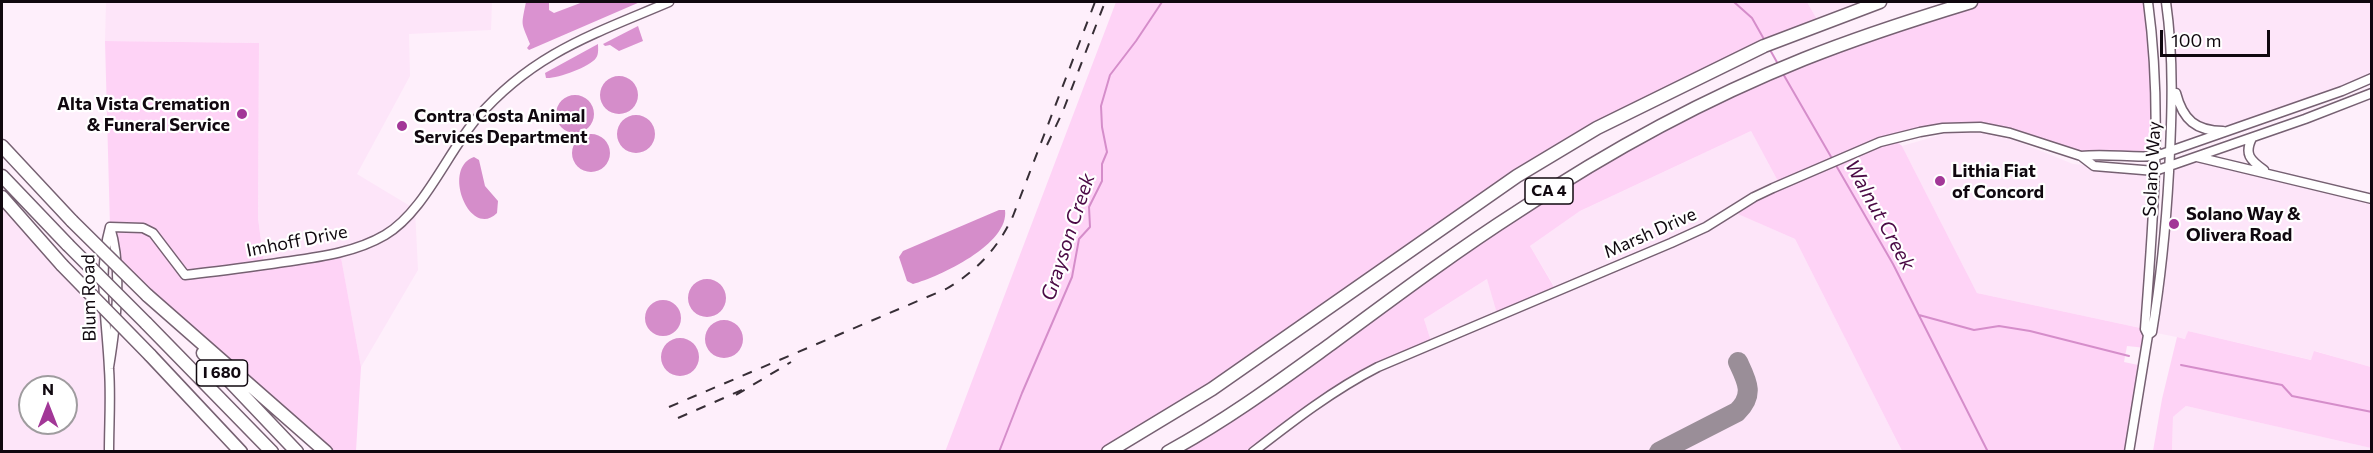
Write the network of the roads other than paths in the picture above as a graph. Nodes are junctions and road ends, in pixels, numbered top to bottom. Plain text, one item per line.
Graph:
1 (669, 2) edge
2 (1880, 2) edge
3 (1971, 2) edge
4 (2148, 2) edge
5 (2166, 2) edge
6 (2372, 78) edge
7 (2173, 82) junction
8 (2372, 93) edge
9 (2230, 131) junction
10 (2252, 138) junction
11 (2, 146) edge
12 (2170, 152) junction
13 (2081, 156) junction
14 (2156, 156) junction
15 (2197, 157) junction
16 (2169, 166) junction
17 (2155, 171) junction
18 (2269, 174) junction
19 (2, 176) edge
20 (2, 197) edge
21 (2372, 199) edge
22 (110, 227) joint
23 (147, 295) junction
24 (2148, 335) junction
25 (225, 432) junction
26 (109, 452) edge
27 (241, 452) edge
28 (250, 452) edge
29 (272, 452) edge
30 (297, 452) edge
31 (326, 452) edge
32 (1108, 452) edge
33 (1168, 452) edge
34 (1252, 452) edge
35 (2129, 452) edge

1 - 22 street, Imhoff Drive
2 - 32 highway, CA 4
3 - 33 highway, CA 4
4 - 14 street, Solano Way
5 - 7 street, Solano Way
6 - 9 street, Marsh Drive
7 - 9 street
7 - 12 street, Solano Way
8 - 10 street
9 - 12 street, Marsh Drive
10 - 15 street
10 - 18 street
11 - 23 highway, I 680, bridge
12 - 14 street, Marsh Drive
12 - 16 street, Solano Way
13 - 14 street, Marsh Drive
13 - 17 street, Marsh Drive
13 - 34 street, Marsh Drive
14 - 17 street, Solano Way
15 - 16 street
15 - 18 street
16 - 17 street
16 - 24 street, Solano Way
17 - 24 street, Solano Way
18 - 21 street
19 - 29 highway, I 680, bridge
20 - 25 highway, bridge
22 - 26 street, Blum Road
23 - 30 highway, I 680
23 - 31 highway
24 - 35 street, Solano Way
25 - 27 highway
25 - 28 highway

